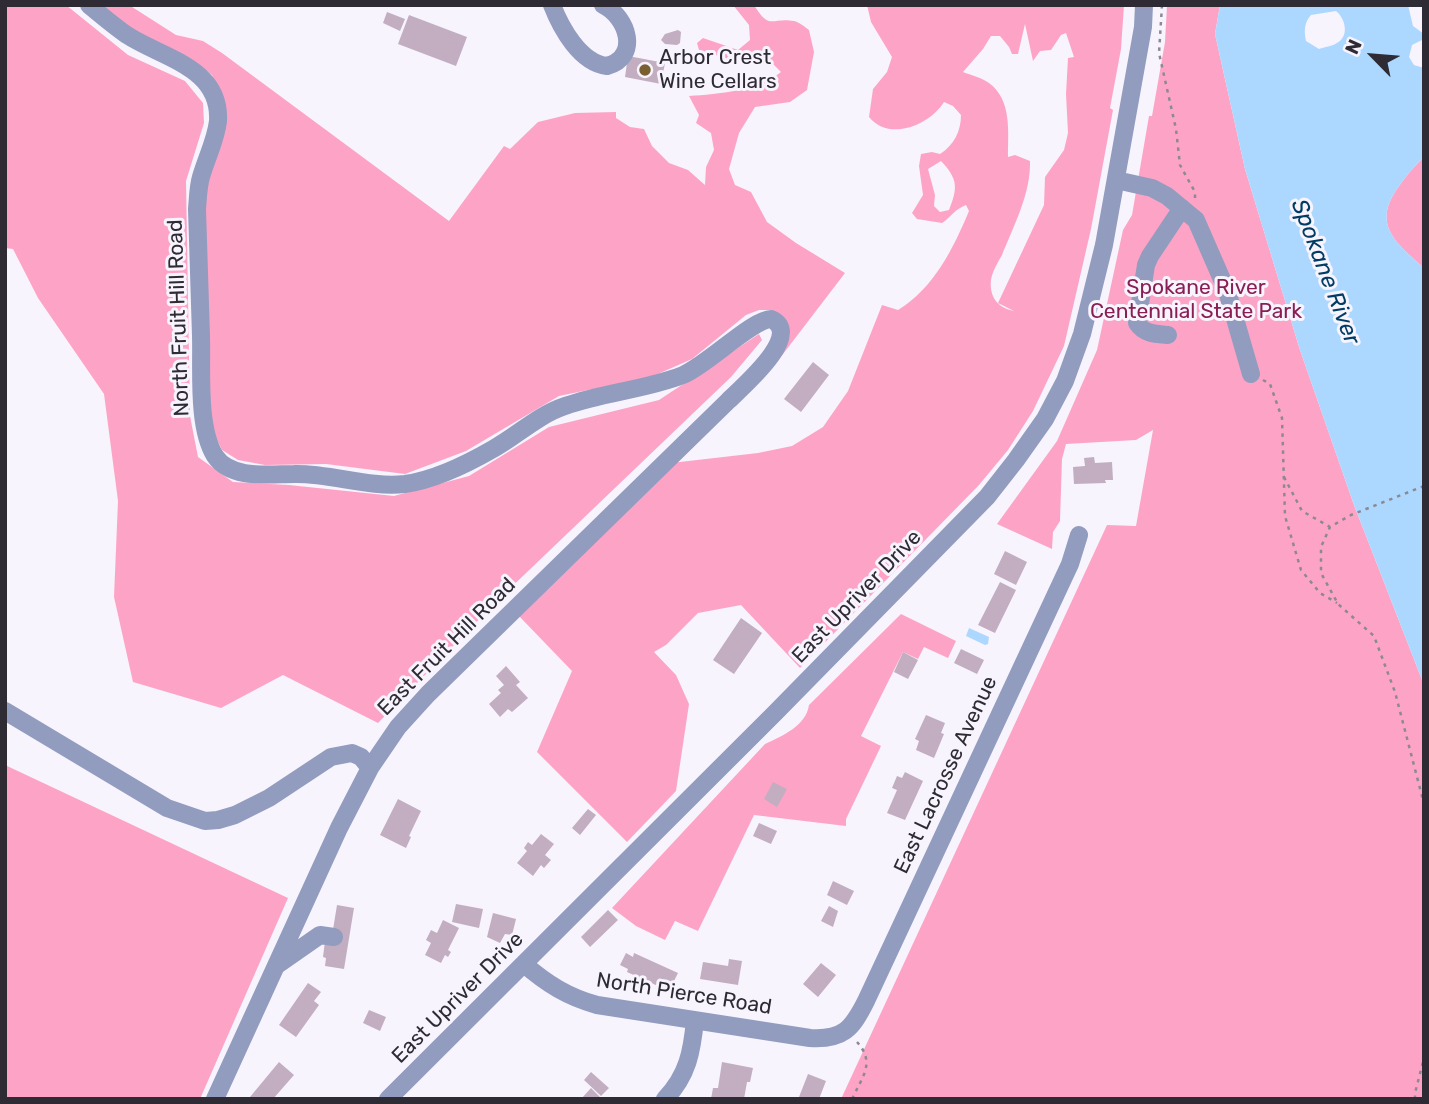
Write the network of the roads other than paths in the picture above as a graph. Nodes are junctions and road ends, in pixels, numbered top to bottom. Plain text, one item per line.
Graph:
1 (89, 5) edge
2 (552, 5) edge
3 (603, 5) edge
4 (1144, 5) edge
5 (1116, 180) junction
6 (1189, 214) junction
7 (1168, 335) dead end
8 (762, 366) joint
9 (1251, 374) road end
10 (1079, 535) dead end
11 (5, 711) edge
12 (370, 768) junction
13 (334, 937) dead end
14 (524, 964) junction
15 (277, 965) junction
16 (695, 1020) junction
17 (847, 1031) joint
18 (215, 1099) edge
19 (388, 1099) edge
20 (665, 1099) edge

1 - 8 street, North Fruit Hill Road
2 - 3 street
4 - 5 street, East Upriver Drive
5 - 6 street
5 - 14 street, East Upriver Drive
6 - 7 street
6 - 9 street
8 - 12 street, East Fruit Hill Road
10 - 17 street, East Lacrosse Avenue
11 - 12 street
12 - 15 street, East Fruit Hill Road
13 - 15 street
14 - 16 street, North Pierce Road
14 - 19 street, East Upriver Drive
15 - 18 street, East Fruit Hill Road
16 - 17 street, North Pierce Road
16 - 20 street

